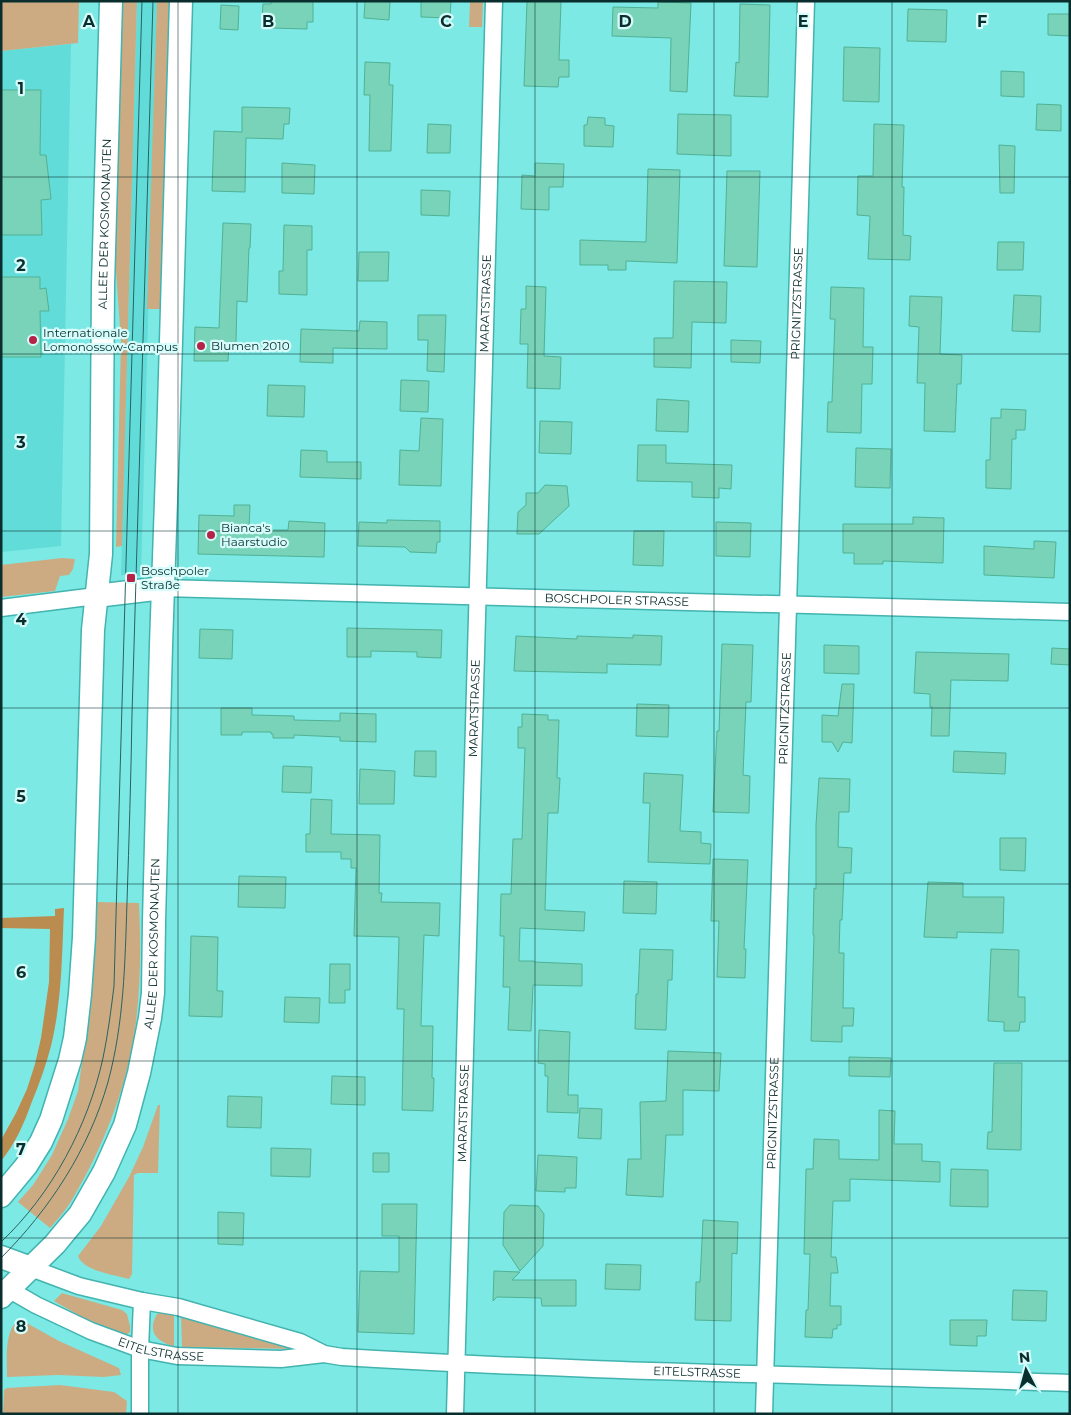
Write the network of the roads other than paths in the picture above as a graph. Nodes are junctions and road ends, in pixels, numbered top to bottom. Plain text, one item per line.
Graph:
1 (111, 1) edge
2 (180, 1) edge
3 (494, 1) edge
4 (806, 1) edge
5 (163, 588) junction
6 (96, 596) junction
7 (478, 597) junction
8 (788, 605) junction
9 (1, 608) edge
10 (1070, 612) edge
11 (1, 1196) edge
12 (1, 1257) edge
13 (31, 1268) junction
14 (4, 1290) edge
15 (142, 1301) junction
16 (140, 1350) junction
17 (324, 1354) junction
18 (456, 1364) junction
19 (766, 1375) junction
20 (1070, 1383) edge
21 (140, 1414) edge
22 (455, 1414) edge
23 (764, 1414) edge

1 - 6 main road, ALLEE DER KOSMONAUTEN
2 - 5 main road, ALLEE DER KOSMONAUTEN
3 - 7 street, MARATSTRASSE
4 - 8 street, PRIGNITZSTRASSE
5 - 6 main road
5 - 7 street, BOSCHPOLER STRASSE
5 - 13 main road, ALLEE DER KOSMONAUTEN
6 - 9 street
6 - 11 main road, ALLEE DER KOSMONAUTEN
7 - 8 street, BOSCHPOLER STRASSE
7 - 18 street, MARATSTRASSE
8 - 10 street, BOSCHPOLER STRASSE
8 - 19 street, PRIGNITZSTRASSE
12 - 13 main road
13 - 14 main road, ALLEE DER KOSMONAUTEN
13 - 15 street, EITELSTRASSE
14 - 16 street, EITELSTRASSE
15 - 16 street
15 - 17 street, EITELSTRASSE
16 - 17 street, EITELSTRASSE
16 - 21 street
17 - 18 street, EITELSTRASSE
18 - 19 street, EITELSTRASSE
18 - 22 street, MARATSTRASSE
19 - 20 street, EITELSTRASSE
19 - 23 street, PRIGNITZSTRASSE

